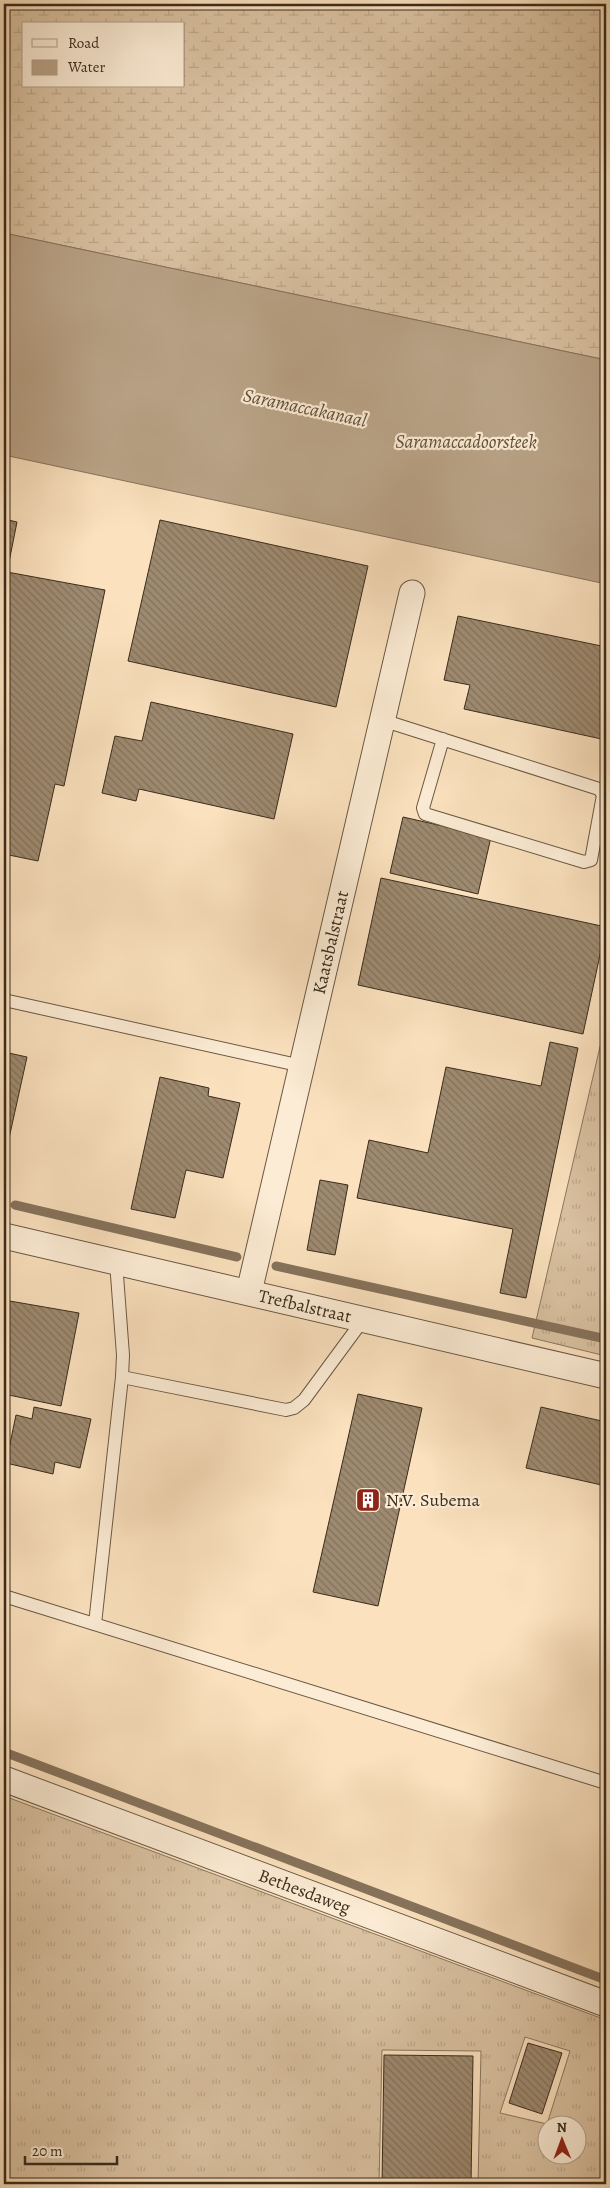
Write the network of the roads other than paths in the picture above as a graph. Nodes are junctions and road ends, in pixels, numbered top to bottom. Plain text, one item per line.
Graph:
1 (412, 593) dead end
2 (382, 720) junction
3 (443, 739) junction
4 (4, 1000) edge
5 (302, 1066) junction
6 (4, 1236) edge
7 (116, 1262) junction
8 (249, 1292) junction
9 (362, 1320) junction
10 (122, 1376) junction
11 (606, 1376) edge
12 (4, 1596) edge
13 (95, 1624) junction
14 (4, 1779) edge
15 (606, 1783) edge
16 (606, 2004) edge

1 - 2 street, Kaatsbalstraat
2 - 3 lane
2 - 5 street, Kaatsbalstraat
3 - 3 lane
4 - 5 lane
5 - 8 street, Kaatsbalstraat
6 - 7 street, Trefbalstraat
7 - 8 street, Trefbalstraat
7 - 10 lane
8 - 9 street, Trefbalstraat
9 - 10 lane
9 - 11 street, Trefbalstraat
10 - 13 lane
12 - 13 lane
13 - 15 lane
14 - 16 street, Bethesdaweg

